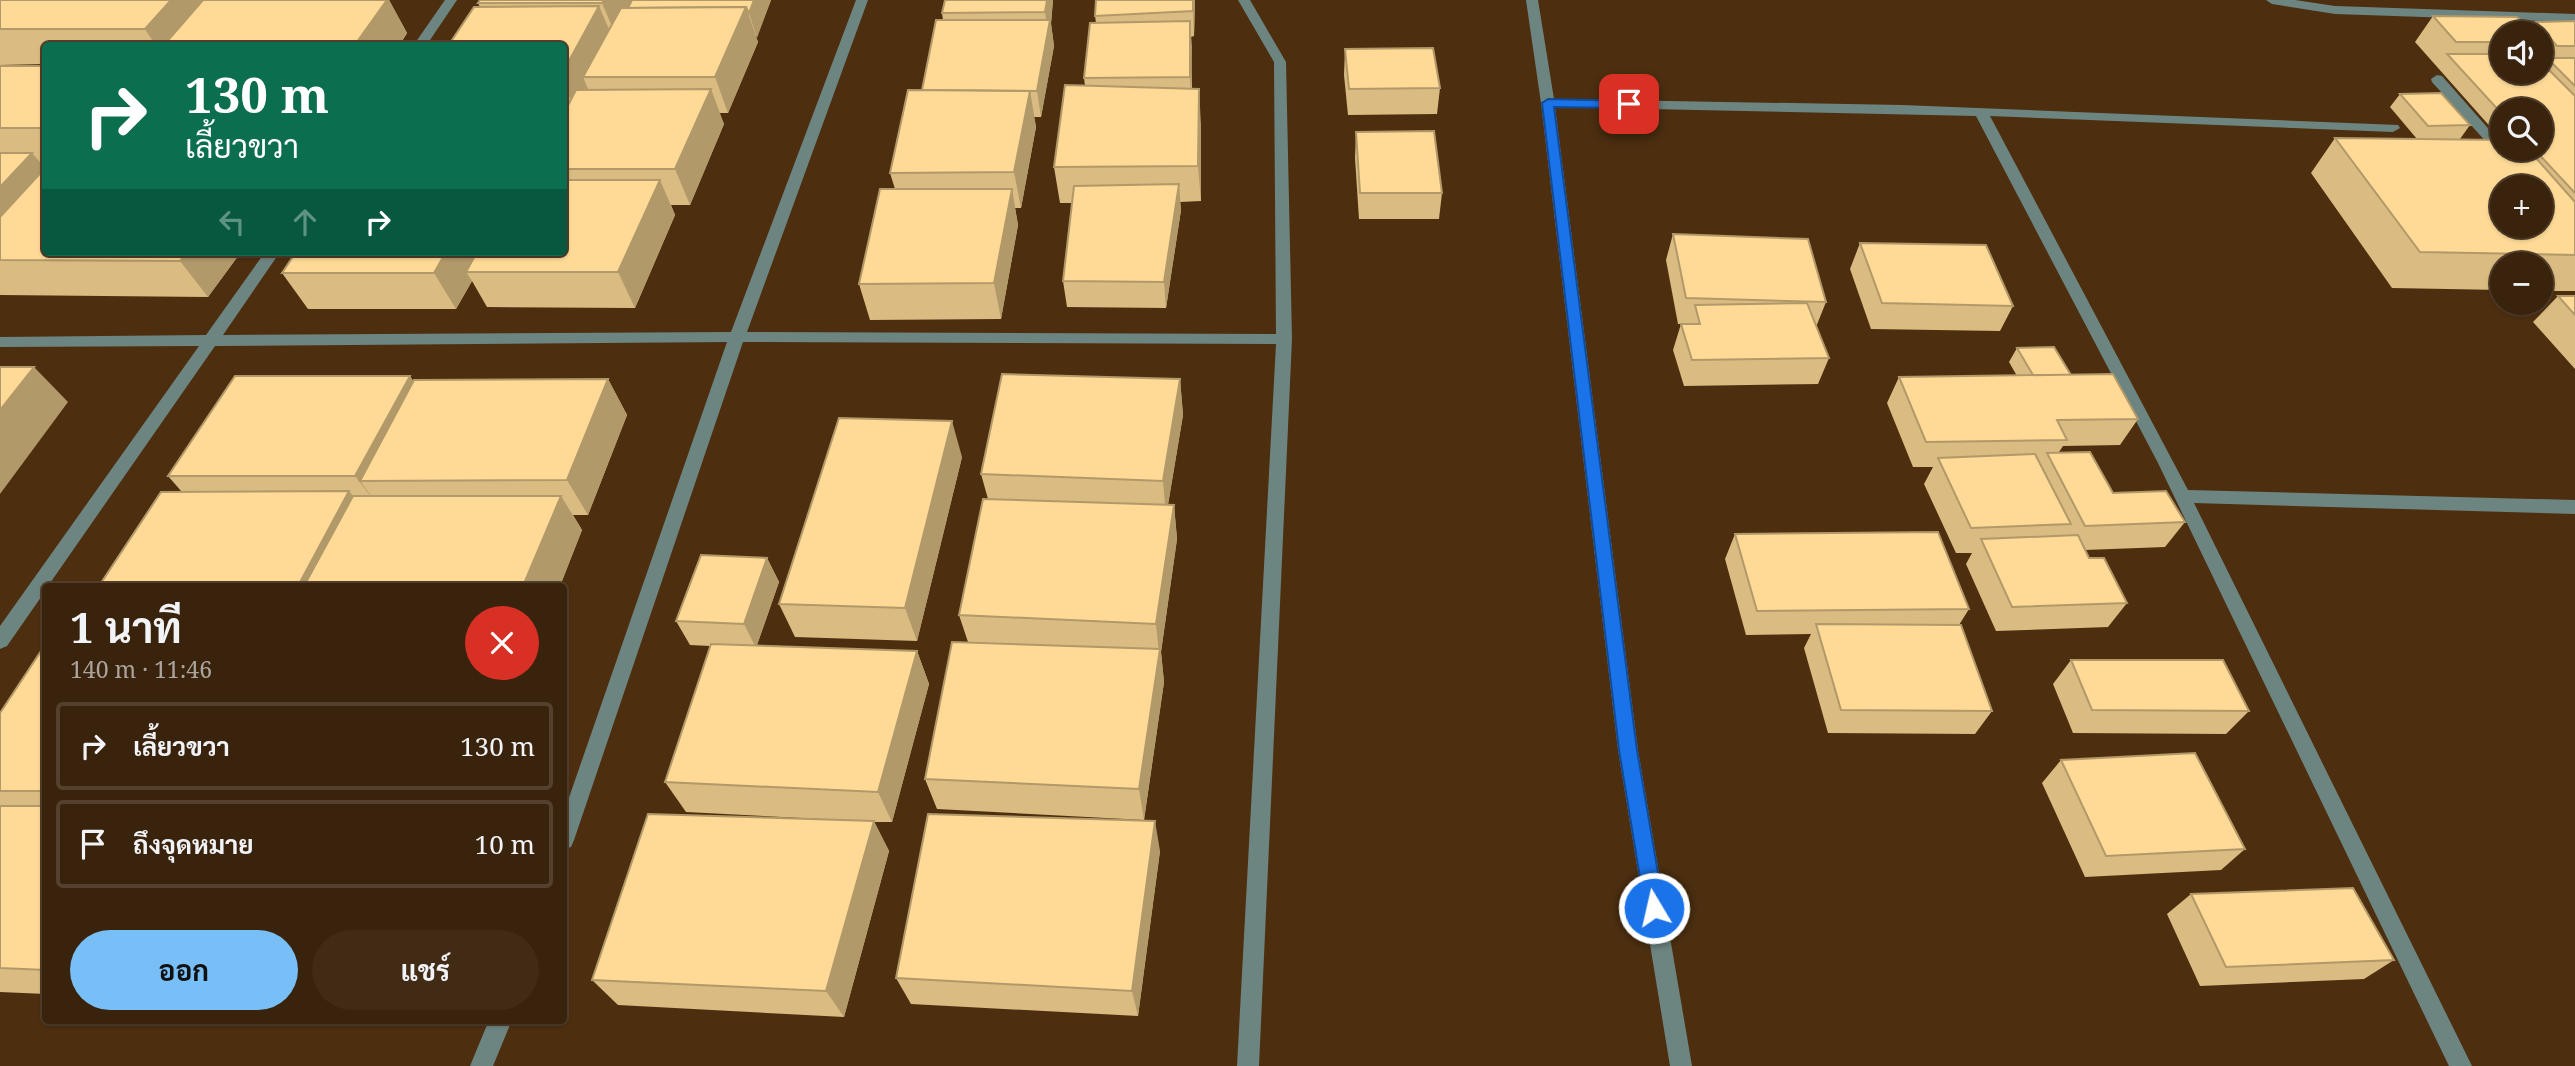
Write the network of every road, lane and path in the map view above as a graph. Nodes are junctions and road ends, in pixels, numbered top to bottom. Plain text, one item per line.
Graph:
1 (452, 0) edge
2 (862, 0) edge
3 (1244, 0) edge
4 (1532, 0) edge
5 (2272, 0) edge
6 (2575, 18) edge
7 (422, 42) edge
8 (2437, 79) dead end
9 (1548, 103) junction
10 (1981, 112) junction
11 (2393, 128) dead end
12 (2523, 175) edge
13 (270, 256) edge
14 (737, 337) junction
15 (1284, 339) junction
16 (210, 341) junction
17 (0, 342) edge
18 (2182, 496) junction
19 (2575, 507) edge
20 (0, 641) edge
21 (567, 831) edge
22 (499, 1024) edge
23 (481, 1066) edge
24 (1248, 1066) edge
25 (1681, 1066) edge
26 (2461, 1066) edge

1 - 7 street
2 - 14 street
3 - 15 street
4 - 9 street
5 - 6 street
8 - 12 street
9 - 10 street
9 - 25 street
10 - 11 street
10 - 18 street
13 - 16 street
14 - 15 street
14 - 16 street
14 - 21 street
15 - 24 street
16 - 17 street
16 - 20 street
18 - 19 street
18 - 26 street
22 - 23 street

